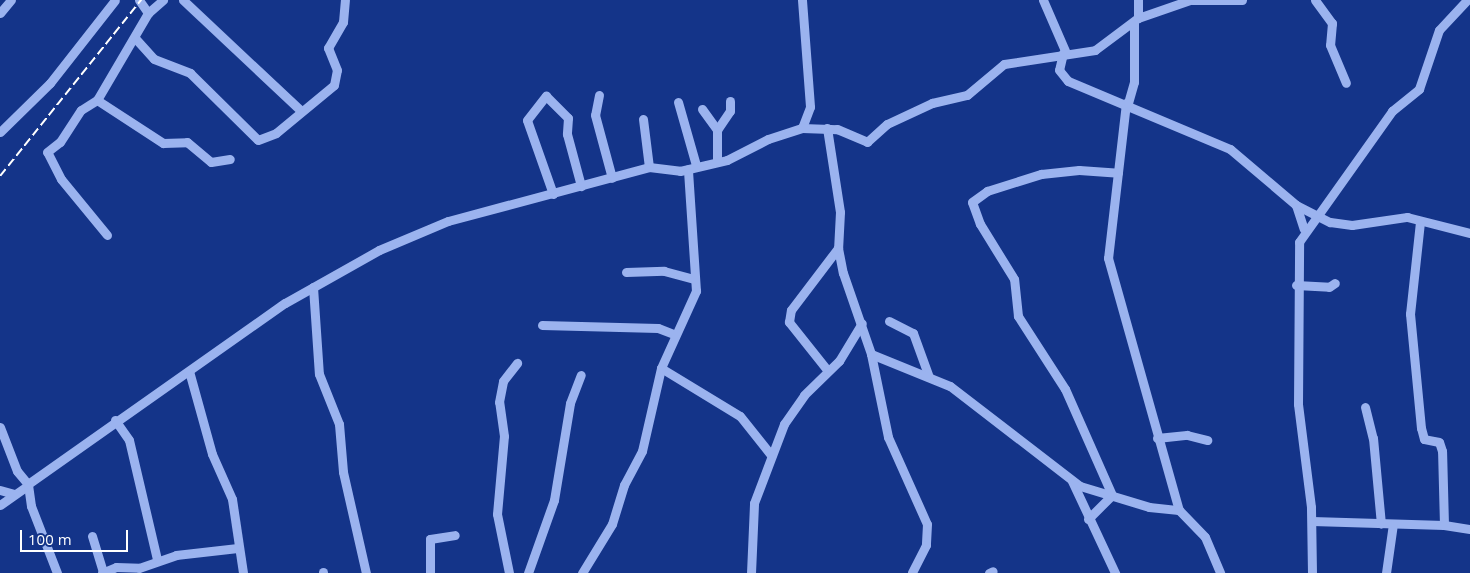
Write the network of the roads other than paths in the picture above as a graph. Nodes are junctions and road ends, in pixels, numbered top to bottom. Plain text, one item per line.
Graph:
1 (11, 0) edge
2 (107, 0) edge
3 (115, 0) edge
4 (139, 0) edge
5 (163, 0) edge
6 (183, 0) edge
7 (345, 0) edge
8 (802, 0) edge
9 (1043, 0) edge
10 (1138, 0) edge
11 (1242, 0) edge
12 (1315, 0) edge
13 (1467, 0) edge
14 (1187, 1) edge
15 (0, 13) edge
16 (148, 14) junction
17 (1136, 20) junction
18 (134, 38) junction
19 (1065, 53) junction
20 (1346, 83) dead end
21 (599, 95) dead end
22 (97, 100) junction
23 (678, 102) dead end
24 (730, 102) dead end
25 (1127, 103) junction
26 (702, 109) dead end
27 (301, 111) junction
28 (643, 119) dead end
29 (802, 128) junction
30 (827, 128) junction
31 (717, 130) junction
32 (0, 132) edge
33 (230, 159) dead end
34 (717, 162) junction
35 (692, 167) junction
36 (648, 168) junction
37 (1118, 173) junction
38 (612, 178) junction
39 (581, 186) junction
40 (553, 194) junction
41 (1296, 205) junction
42 (1317, 216) junction
43 (1420, 222) junction
44 (1304, 229) junction
45 (1470, 233) edge
46 (108, 235) dead end
47 (838, 248) junction
48 (626, 272) dead end
49 (693, 279) junction
50 (1335, 283) dead end
51 (1296, 285) junction
52 (313, 287) junction
53 (889, 321) dead end
54 (862, 323) junction
55 (542, 325) dead end
56 (674, 334) junction
57 (871, 354) junction
58 (517, 363) dead end
59 (661, 368) junction
60 (189, 371) junction
61 (828, 371) junction
62 (581, 375) dead end
63 (929, 377) junction
64 (1365, 407) dead end
65 (115, 420) junction
66 (0, 427) edge
67 (1157, 438) junction
68 (1207, 440) dead end
69 (771, 455) junction
70 (1072, 481) junction
71 (27, 486) junction
72 (0, 490) edge
73 (14, 494) junction
74 (1112, 495) junction
75 (0, 505) edge
76 (1179, 510) junction
77 (1088, 519) junction
78 (1312, 521) junction
79 (1381, 524) junction
80 (1393, 524) junction
81 (1444, 525) junction
82 (1470, 529) edge
83 (455, 535) dead end
84 (92, 536) dead end
85 (238, 548) junction
86 (157, 559) junction
87 (138, 571) edge
88 (56, 573) edge
89 (103, 573) edge
90 (243, 573) edge
91 (366, 573) edge
92 (430, 573) edge
93 (509, 573) edge
94 (528, 573) edge
95 (582, 573) edge
96 (751, 573) edge
97 (912, 573) edge
98 (1115, 573) edge
99 (1220, 573) edge
100 (1312, 573) edge
101 (1386, 573) edge

1 - 15 street
2 - 3 street
3 - 32 street
4 - 16 street
5 - 16 street
6 - 27 street
7 - 27 street
8 - 29 street
9 - 19 street
10 - 17 street
11 - 14 street
12 - 20 street
13 - 42 street
14 - 17 street
16 - 18 street
17 - 19 street
17 - 25 street
18 - 22 street
18 - 27 street
19 - 25 street
19 - 30 street
21 - 38 street
22 - 33 street
22 - 46 street
23 - 35 street
24 - 31 street
25 - 37 street
25 - 41 street
26 - 31 street
28 - 36 street
29 - 30 street
29 - 34 street
30 - 47 street
31 - 34 street
34 - 35 street
35 - 36 street
35 - 49 street
36 - 38 street
37 - 67 street
37 - 74 street
38 - 39 street
39 - 40 street
39 - 40 street
40 - 52 street
41 - 42 street
41 - 44 street
42 - 43 street
42 - 44 street
43 - 45 street
43 - 81 street
44 - 51 street
47 - 54 street
47 - 61 street
48 - 49 street
49 - 56 street
50 - 51 street
51 - 78 street
52 - 60 street
52 - 91 street
53 - 63 street
54 - 57 street
54 - 61 street
55 - 56 street
56 - 59 street
57 - 63 street
57 - 97 street
58 - 93 street
59 - 69 street
59 - 95 street
60 - 65 street
60 - 85 street
61 - 69 street
62 - 94 street
63 - 70 street
64 - 79 street
65 - 71 street
65 - 86 street
66 - 71 street
67 - 68 street
67 - 76 street
69 - 96 street
70 - 74 street
70 - 77 street
71 - 73 street
71 - 88 street
72 - 73 street
73 - 75 street
74 - 76 street
74 - 77 street
76 - 99 street
77 - 98 street
78 - 79 street
78 - 100 street
79 - 80 street
80 - 81 street
80 - 101 street
81 - 82 street
83 - 92 street
84 - 89 street
85 - 86 street
85 - 90 street
86 - 87 street
87 - 89 street

